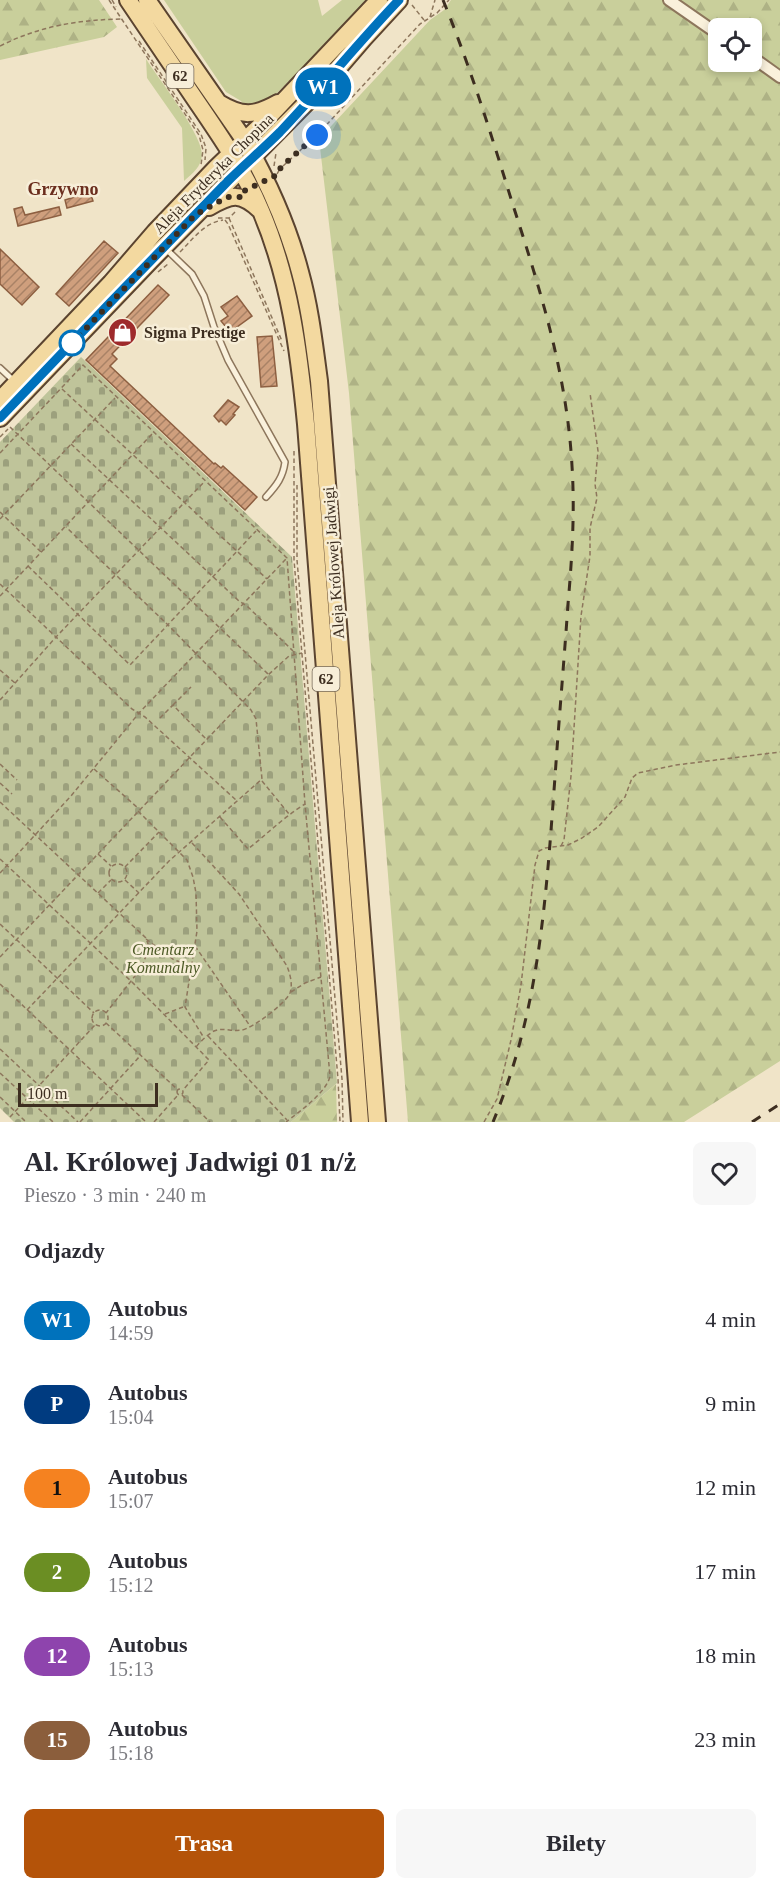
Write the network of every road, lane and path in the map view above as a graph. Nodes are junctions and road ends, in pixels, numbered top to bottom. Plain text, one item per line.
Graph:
1 (110, 0) edge
2 (128, 0) edge
3 (147, 0) edge
4 (379, 0) edge
5 (435, 0) edge
6 (449, 0) edge
7 (669, 0) edge
8 (404, 2) edge
9 (446, 2) edge
10 (430, 17) junction
11 (123, 19) junction
12 (425, 20) junction
13 (708, 27) edge
14 (0, 46) edge
15 (762, 64) edge
16 (780, 77) edge
17 (288, 97) junction
18 (218, 102) junction
19 (245, 141) junction
20 (231, 153) junction
21 (254, 158) junction
22 (199, 170) dead end
23 (240, 170) junction
24 (266, 181) junction
25 (242, 197) junction
26 (261, 211) junction
27 (195, 215) junction
28 (229, 218) junction
29 (164, 250) junction
30 (157, 272) dead end
31 (0, 368) edge
32 (16, 383) junction
33 (61, 389) junction
34 (590, 393) dead end
35 (116, 397) junction
36 (0, 400) edge
37 (94, 419) junction
38 (5, 423) edge
39 (154, 432) junction
40 (18, 434) junction
41 (71, 444) junction
42 (0, 453) edge
43 (133, 455) junction
44 (50, 466) junction
45 (110, 480) junction
46 (204, 481) junction
47 (266, 497) dead end
48 (184, 503) junction
49 (88, 504) junction
50 (0, 512) edge
51 (4, 515) junction
52 (0, 519) edge
53 (66, 527) junction
54 (161, 528) junction
55 (257, 531) junction
56 (41, 552) junction
57 (138, 552) junction
58 (237, 552) junction
59 (287, 558) junction
60 (28, 566) junction
61 (117, 575) junction
62 (213, 577) junction
63 (267, 579) junction
64 (0, 584) edge
65 (6, 590) junction
66 (0, 596) edge
67 (191, 600) junction
68 (243, 604) junction
69 (78, 615) junction
70 (168, 625) junction
71 (221, 629) junction
72 (56, 637) junction
73 (302, 653) junction
74 (197, 654) junction
75 (294, 655) junction
76 (0, 670) edge
77 (268, 675) junction
78 (15, 683) junction
79 (191, 687) dead end
80 (0, 700) edge
81 (243, 702) junction
82 (173, 705) junction
83 (139, 713) junction
84 (160, 718) dead end
85 (207, 739) junction
86 (780, 752) edge
87 (188, 759) junction
88 (0, 764) edge
89 (94, 769) junction
90 (17, 780) dead end
91 (261, 780) junction
92 (0, 783) edge
93 (12, 794) dead end
94 (237, 801) junction
95 (0, 802) edge
96 (305, 804) junction
97 (139, 810) junction
98 (289, 814) junction
99 (219, 817) junction
100 (159, 832) junction
101 (36, 836) junction
102 (191, 843) junction
103 (557, 848) junction
104 (180, 852) junction
105 (98, 854) junction
106 (0, 859) edge
107 (7, 866) junction
108 (112, 867) junction
109 (124, 867) junction
110 (0, 873) edge
111 (78, 875) junction
112 (112, 879) junction
113 (124, 879) junction
114 (139, 892) junction
115 (97, 894) junction
116 (49, 905) junction
117 (118, 914) junction
118 (0, 924) edge
119 (146, 938) junction
120 (16, 939) junction
121 (90, 944) junction
122 (194, 945) junction
123 (0, 957) edge
124 (192, 965) junction
125 (321, 977) junction
126 (57, 978) junction
127 (132, 982) junction
128 (0, 984) edge
129 (290, 993) junction
130 (184, 1007) junction
131 (27, 1010) junction
132 (94, 1013) junction
133 (106, 1013) junction
134 (164, 1014) junction
135 (106, 1023) junction
136 (95, 1025) junction
137 (250, 1027) junction
138 (208, 1035) junction
139 (204, 1038) junction
140 (196, 1047) junction
141 (0, 1049) edge
142 (71, 1051) junction
143 (141, 1056) junction
144 (0, 1073) edge
145 (40, 1086) junction
146 (111, 1088) junction
147 (178, 1090) junction
148 (183, 1090) junction
149 (178, 1095) junction
150 (182, 1095) junction
151 (0, 1097) edge
152 (27, 1099) junction
153 (15, 1111) junction
154 (9, 1117) dead end
155 (287, 1121) edge
156 (26, 1122) edge
157 (53, 1122) edge
158 (79, 1122) edge
159 (146, 1122) edge
160 (154, 1122) edge
161 (210, 1122) edge
162 (341, 1122) edge
163 (360, 1122) edge
164 (377, 1122) edge
165 (484, 1122) edge

1 - 11 path
2 - 20 main road, 62
3 - 18 main road, 62
4 - 17 main road, Aleja Fryderyka Chopina
5 - 10 path
6 - 9 path
7 - 13 street
8 - 12 path
8 - 21 main road, Aleja Fryderyka Chopina
9 - 10 path
10 - 12 path
11 - 14 path
11 - 22 path
12 - 24 path
15 - 16 street
17 - 18 main road
17 - 19 main road, Aleja Fryderyka Chopina
18 - 19 main road, 62
19 - 20 main road, Aleja Fryderyka Chopina
19 - 21 main road, 62
20 - 23 main road, 62
20 - 29 main road, Aleja Fryderyka Chopina
21 - 23 main road, Aleja Fryderyka Chopina
21 - 24 main road, Aleja Królowej Jadwigi / 62
23 - 26 main road, Aleja Królowej Jadwigi / 62
23 - 27 main road, Aleja Fryderyka Chopina
24 - 164 main road, Aleja Królowej Jadwigi / 62
25 - 26 main road
25 - 27 main road
25 - 28 path
26 - 163 main road, Aleja Królowej Jadwigi / 62
27 - 29 main road, Aleja Fryderyka Chopina
28 - 29 path
28 - 29 path
29 - 30 path
29 - 32 main road, Aleja Fryderyka Chopina
29 - 38 main road, Aleja Fryderyka Chopina
29 - 47 lane
31 - 32 lane
32 - 36 main road, Aleja Fryderyka Chopina
33 - 35 path
33 - 37 path
33 - 40 path
34 - 103 path
35 - 37 path
35 - 39 path
37 - 41 path
37 - 43 path
38 - 40 path
39 - 43 path
39 - 46 path
40 - 42 path
40 - 44 path
41 - 44 path
41 - 45 path
43 - 45 path
43 - 48 path
44 - 49 path
44 - 51 path
45 - 49 path
45 - 54 path
46 - 48 path
46 - 55 path
48 - 54 path
48 - 58 path
49 - 53 path
49 - 57 path
50 - 51 path
51 - 52 path
51 - 56 path
53 - 56 path
53 - 61 path
54 - 57 path
54 - 62 path
55 - 58 path
55 - 59 path
56 - 60 path
57 - 61 path
57 - 67 path
58 - 62 path
58 - 63 path
59 - 63 path
59 - 75 path
60 - 65 path
60 - 69 path
61 - 69 path
61 - 70 path
62 - 67 path
62 - 68 path
63 - 68 path
64 - 65 path
65 - 66 path
65 - 72 path
67 - 70 path
67 - 71 path
68 - 71 path
68 - 75 path
69 - 70 path
69 - 72 path
70 - 74 path
71 - 74 path
71 - 77 path
72 - 78 path
72 - 83 path
73 - 75 path
73 - 162 path
73 - 162 path
74 - 81 path
74 - 83 path
75 - 77 path
75 - 96 path
76 - 78 path
77 - 81 path
78 - 80 path
79 - 82 path
81 - 85 path
81 - 91 path
82 - 84 path
82 - 85 path
83 - 87 path
83 - 89 path
85 - 87 path
86 - 103 path
87 - 94 path
87 - 97 path
88 - 90 path
89 - 97 path
89 - 101 path
91 - 94 path
91 - 98 path
92 - 93 path
94 - 99 path
95 - 101 path
96 - 98 path
96 - 125 path
97 - 100 path
97 - 105 path
98 - 99 path
99 - 102 path
100 - 104 path
100 - 109 path
101 - 107 path
101 - 111 path
102 - 104 path
102 - 129 path
103 - 165 path
104 - 114 path
104 - 122 path
105 - 108 path
105 - 111 path
106 - 107 path
107 - 110 path
107 - 116 path
108 - 109 path
108 - 112 path
109 - 113 path
111 - 115 path
111 - 116 path
112 - 113 path
112 - 115 path
113 - 114 path
114 - 117 path
115 - 117 path
116 - 120 path
116 - 121 path
117 - 119 path
117 - 121 path
118 - 120 path
119 - 124 path
119 - 127 path
120 - 123 path
120 - 126 path
121 - 126 path
121 - 127 path
122 - 124 path
122 - 137 path
124 - 130 path
125 - 129 path
125 - 155 path
126 - 131 path
126 - 132 path
127 - 133 path
127 - 134 path
128 - 131 path
129 - 137 path
130 - 134 path
130 - 139 path
131 - 142 path
132 - 133 path
132 - 136 path
133 - 135 path
134 - 140 path
135 - 136 path
135 - 143 path
136 - 142 path
137 - 138 path
138 - 139 path
138 - 155 path
139 - 140 path
140 - 148 path
141 - 145 path
142 - 145 path
142 - 146 path
143 - 146 path
143 - 147 path
144 - 152 path
145 - 152 path
145 - 158 path
146 - 158 path
146 - 159 path
147 - 148 path
147 - 149 path
148 - 150 path
149 - 150 path
149 - 160 path
150 - 161 path
151 - 153 path
152 - 153 path
152 - 157 path
153 - 154 path
153 - 156 path

